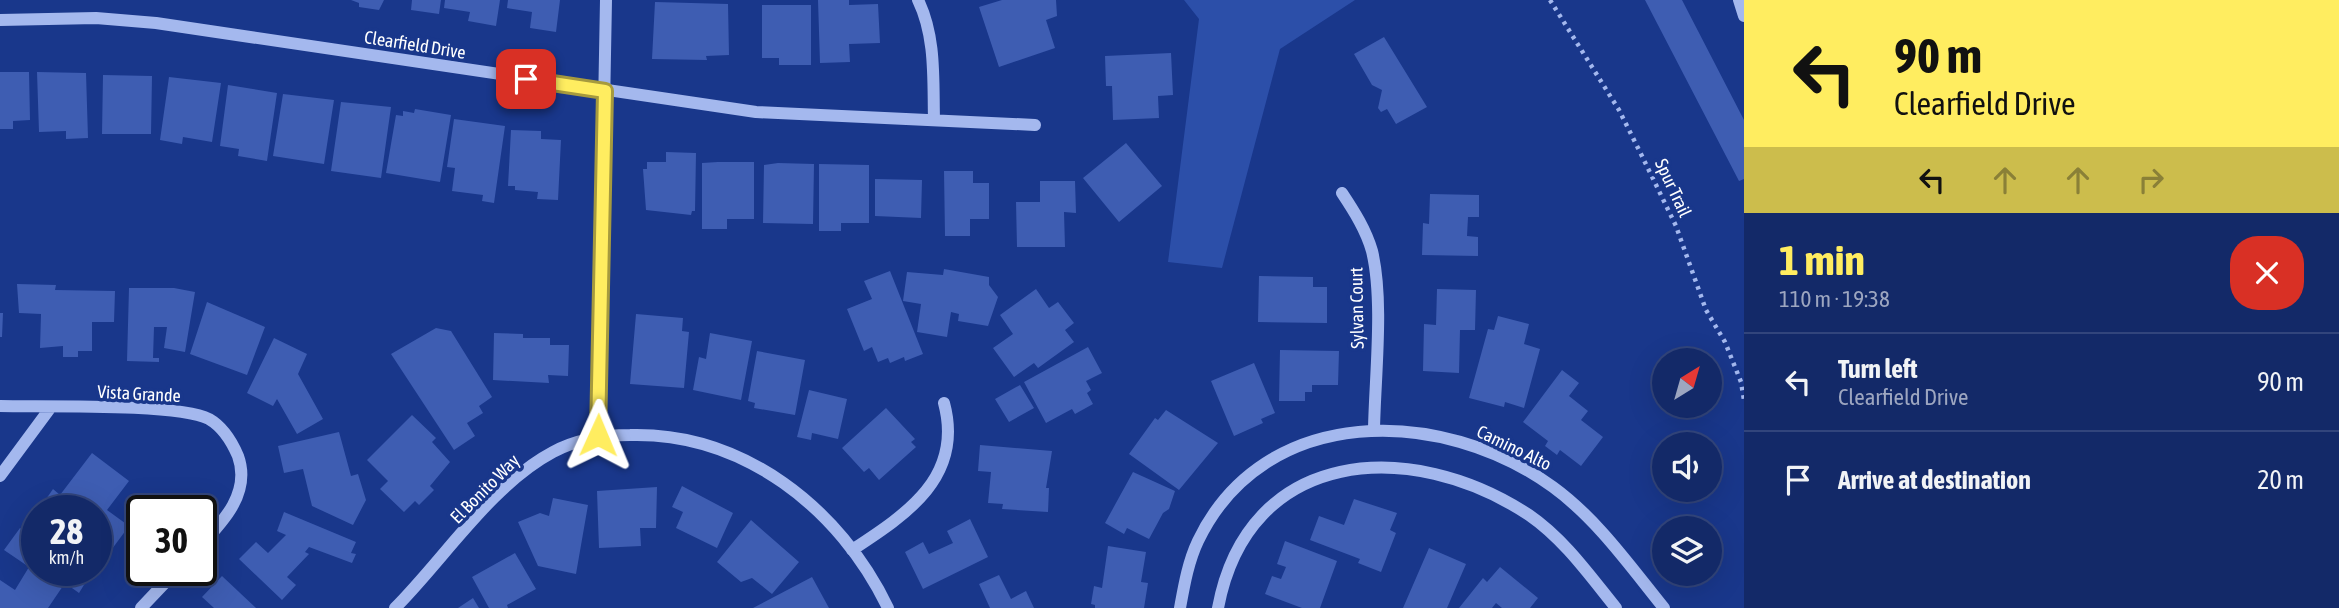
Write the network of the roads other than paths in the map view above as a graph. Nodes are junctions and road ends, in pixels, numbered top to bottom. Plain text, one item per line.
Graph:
1 (606, 0) edge
2 (918, 0) edge
3 (1739, 0) edge
4 (1744, 16) edge
5 (0, 20) edge
6 (605, 91) junction
7 (934, 120) junction
8 (1035, 125) dead end
9 (1342, 193) dead end
10 (944, 402) dead end
11 (0, 406) edge
12 (51, 407) junction
13 (1374, 429) junction
14 (598, 435) junction
15 (0, 476) edge
16 (217, 528) edge
17 (852, 550) junction
18 (162, 586) edge
19 (141, 608) edge
20 (395, 608) edge
21 (888, 608) edge
22 (1180, 608) edge
23 (1219, 608) edge
24 (1616, 608) edge
25 (1664, 608) edge

1 - 6 street
2 - 7 street
3 - 4 street
5 - 6 street, Clearfield Drive
6 - 7 street, Clearfield Drive
6 - 14 street
7 - 8 street, Clearfield Drive
9 - 13 street, Sylvan Court
10 - 17 street
11 - 12 street, Vista Grande
12 - 15 street
12 - 16 street, Vista Grande
13 - 22 street, Camino Alto
13 - 25 street, Camino Alto
14 - 17 street, El Bonito Way
14 - 20 street, El Bonito Way
17 - 21 street, El Bonito Way
18 - 19 street
23 - 24 street

